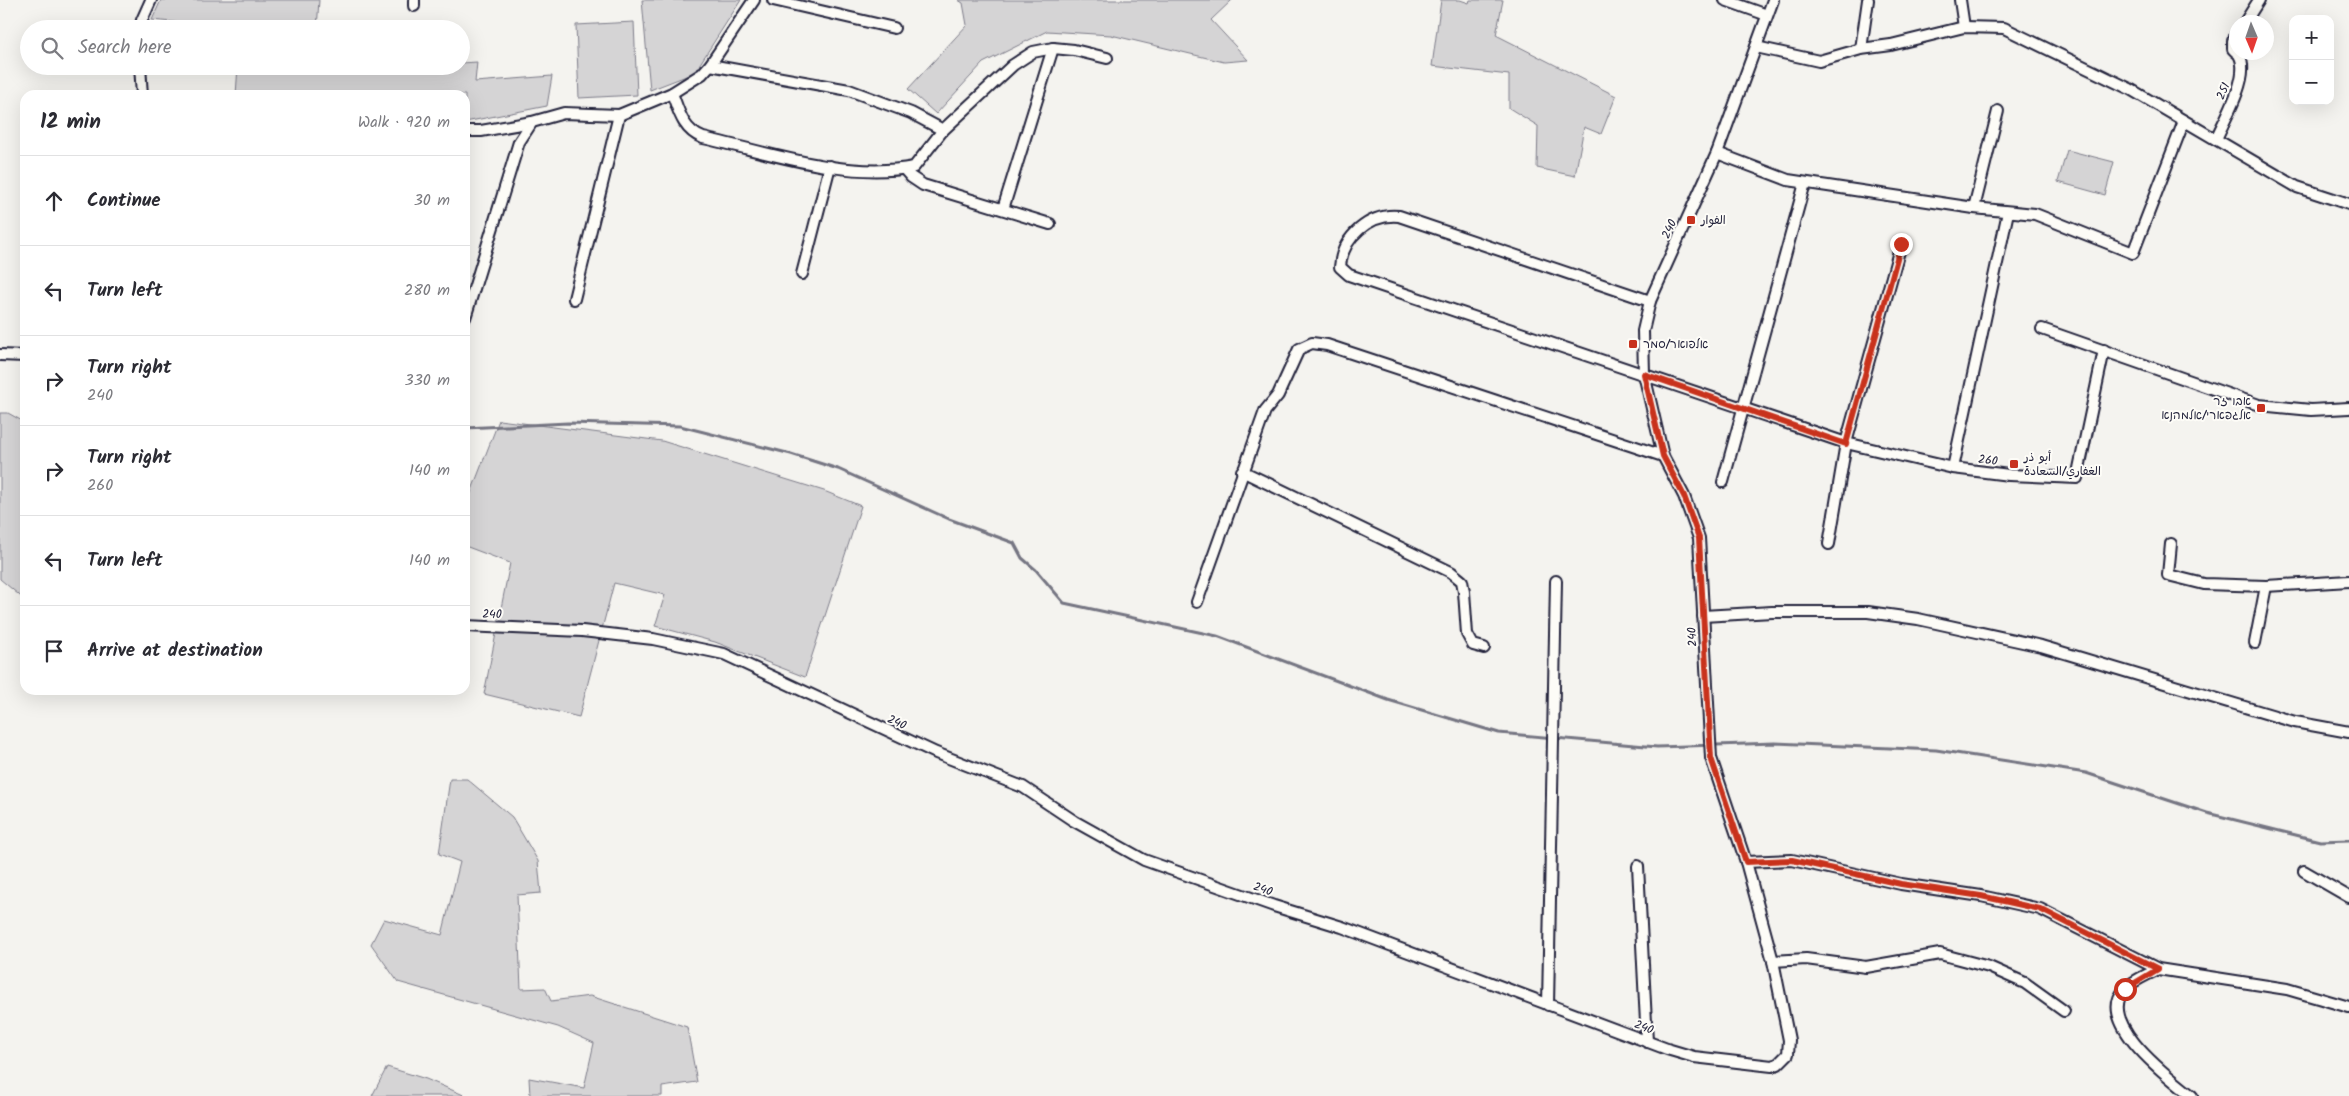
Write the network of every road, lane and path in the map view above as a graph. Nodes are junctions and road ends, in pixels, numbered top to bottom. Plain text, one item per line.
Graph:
1 (151, 0) edge
2 (754, 0) edge
3 (773, 0) edge
4 (1725, 0) edge
5 (1773, 0) edge
6 (1868, 0) edge
7 (1960, 0) edge
8 (2259, 0) edge
9 (1767, 15) junction
10 (2249, 15) edge
11 (142, 20) edge
12 (1964, 27) junction
13 (894, 28) dead end
14 (1756, 47) junction
15 (1053, 48) junction
16 (1861, 49) junction
17 (1107, 58) dead end
18 (2242, 60) edge
19 (710, 65) junction
20 (141, 75) edge
21 (142, 90) edge
22 (672, 93) junction
23 (1998, 111) dead end
24 (619, 115) junction
25 (2184, 121) junction
26 (532, 122) junction
27 (943, 130) junction
28 (470, 131) edge
29 (2216, 139) junction
30 (1717, 153) junction
31 (830, 166) junction
32 (904, 169) junction
33 (1805, 183) junction
34 (2349, 204) edge
35 (1974, 208) junction
36 (1003, 209) junction
37 (2008, 212) junction
38 (1050, 224) dead end
39 (1901, 244) dead end
40 (802, 274) dead end
41 (574, 299) dead end
42 (1650, 301) junction
43 (470, 302) edge
44 (2042, 329) dead end
45 (2104, 350) junction
46 (0, 355) edge
47 (20, 356) edge
48 (1644, 374) junction
49 (2349, 408) edge
50 (1743, 409) junction
51 (1846, 444) junction
52 (1663, 456) junction
53 (1953, 468) junction
54 (1242, 471) junction
55 (1723, 482) dead end
56 (1829, 544) dead end
57 (2171, 544) dead end
58 (1556, 581) dead end
59 (2349, 581) edge
60 (2266, 586) junction
61 (1197, 602) dead end
62 (1703, 616) junction
63 (470, 626) edge
64 (2255, 643) dead end
65 (1484, 648) dead end
66 (2349, 732) edge
67 (1746, 862) junction
68 (1638, 866) dead end
69 (2304, 871) dead end
70 (2349, 897) edge
71 (1773, 961) junction
72 (2158, 969) junction
73 (1548, 1004) junction
74 (2349, 1007) edge
75 (2064, 1012) dead end
76 (1647, 1042) junction
77 (2192, 1096) edge

1 - 11 street
2 - 19 street
3 - 13 street
4 - 9 street
5 - 9 street, 240
6 - 16 street
7 - 12 street
8 - 10 street
9 - 14 street, 240
12 - 16 street
12 - 25 street
14 - 16 street
14 - 30 street, 240
15 - 17 street
15 - 27 street
15 - 36 street
18 - 29 street, 251
19 - 22 street
19 - 27 street
20 - 21 street
22 - 24 street
22 - 31 street
23 - 35 street
24 - 26 street
24 - 41 street
25 - 29 street
25 - 37 street
26 - 28 street
26 - 43 street
27 - 32 street
29 - 34 street
30 - 33 street
30 - 42 street, 240
31 - 32 street
31 - 40 street
32 - 36 street
33 - 35 street
33 - 50 street
35 - 37 street
36 - 38 street
37 - 53 street
39 - 51 street
42 - 48 street, 240
42 - 48 street, 260
44 - 45 street
45 - 49 street
45 - 53 street, 260
46 - 47 street
48 - 50 street, 260
48 - 52 street, 240
50 - 51 street, 260
50 - 55 street
51 - 53 street, 260
51 - 56 street
52 - 54 street
52 - 62 street, 240
54 - 61 street
54 - 65 street
57 - 60 street
58 - 73 street
59 - 60 street
60 - 64 street
62 - 66 street
62 - 67 street, 240
63 - 73 street, 240
67 - 71 street, 240
67 - 72 street
68 - 76 street
69 - 70 street
71 - 75 street
71 - 76 street, 240
72 - 74 street
72 - 77 street
73 - 76 street, 240

